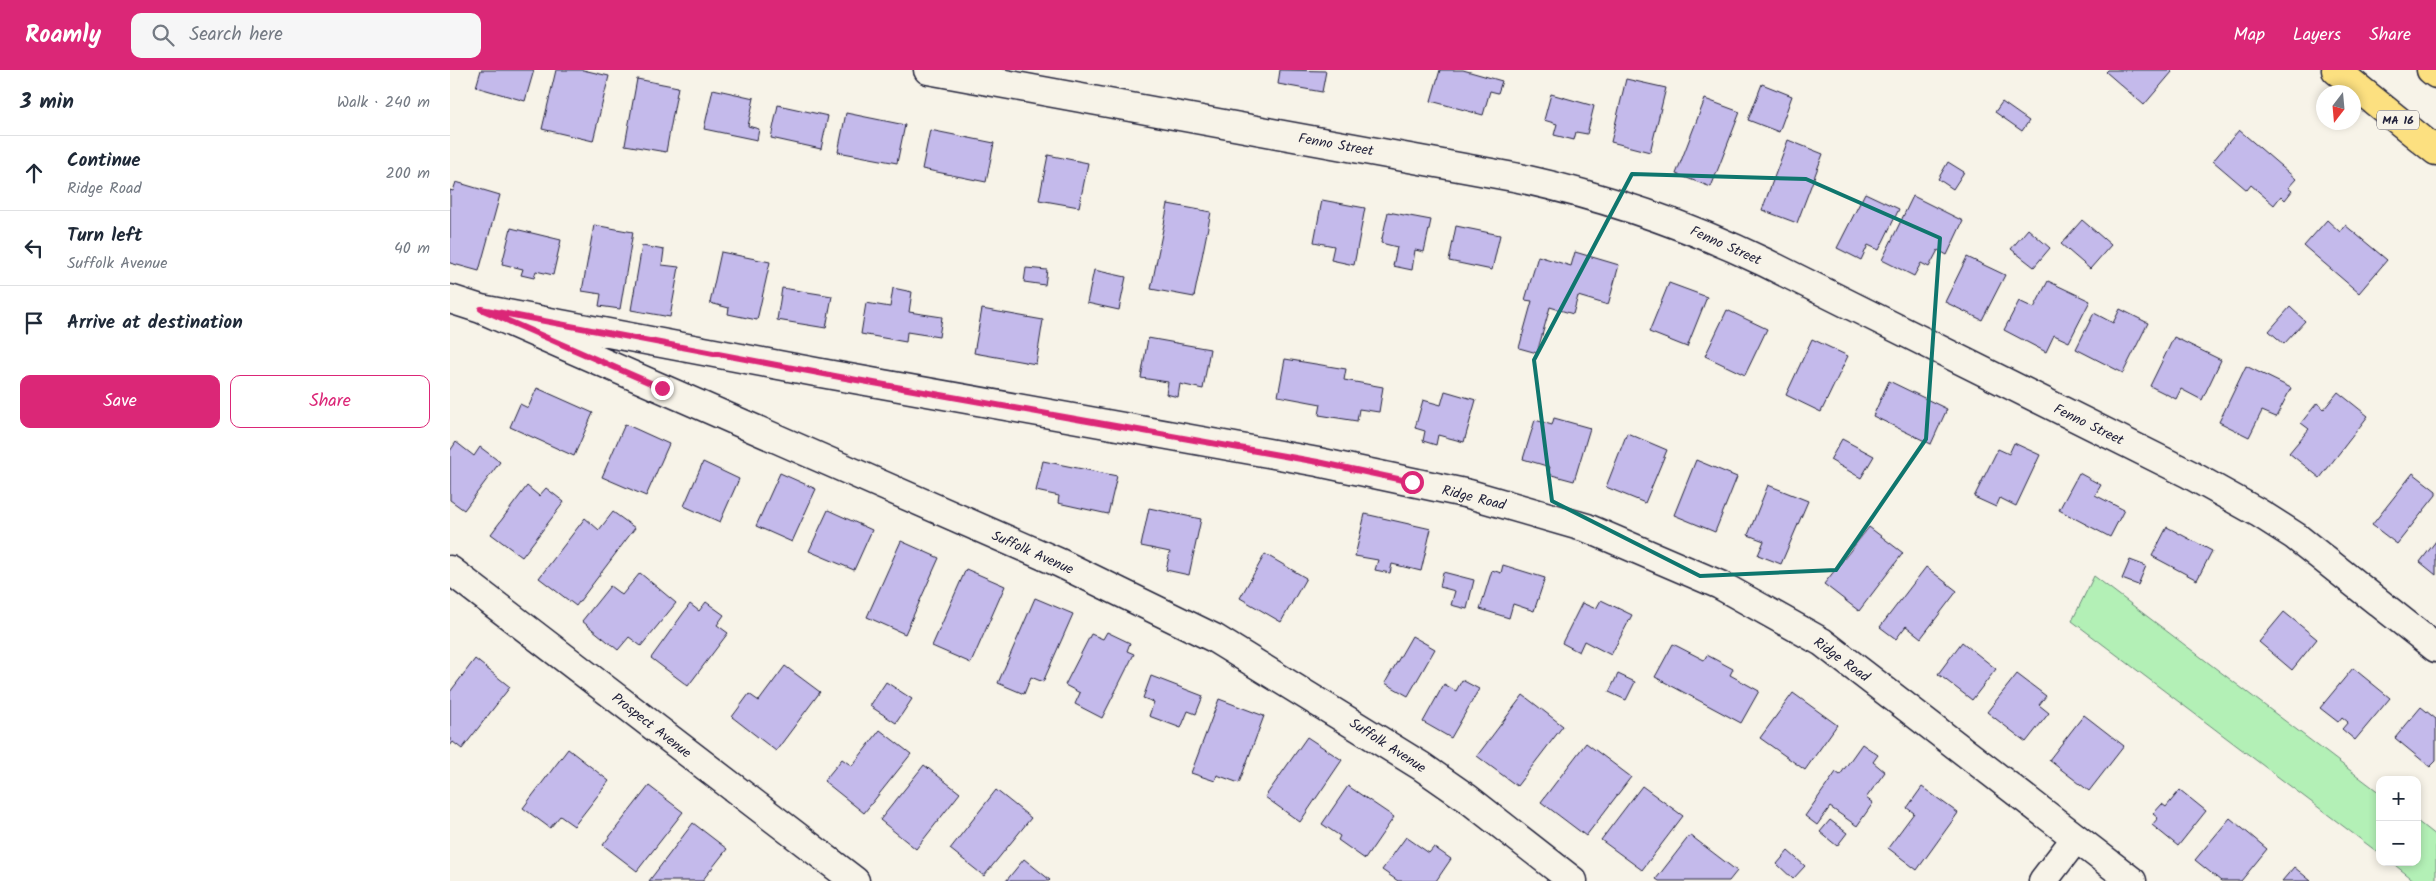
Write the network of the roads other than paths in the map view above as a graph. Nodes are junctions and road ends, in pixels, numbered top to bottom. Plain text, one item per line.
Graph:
1 (928, 70) edge
2 (2334, 70) edge
3 (2431, 70) edge
4 (2436, 74) edge
5 (2436, 151) edge
6 (450, 299) edge
7 (481, 309) junction
8 (450, 570) edge
9 (2436, 648) edge
10 (2076, 838) junction
11 (855, 881) edge
12 (1573, 881) edge
13 (2043, 881) edge
14 (2132, 881) edge

1 - 9 street, Fenno Street
2 - 5 highway, MA 16
3 - 4 highway
6 - 7 street, Suffolk Avenue
7 - 10 street, Ridge Road
7 - 12 street, Suffolk Avenue
8 - 11 street, Prospect Avenue
10 - 13 street
10 - 14 street, Ridge Road

